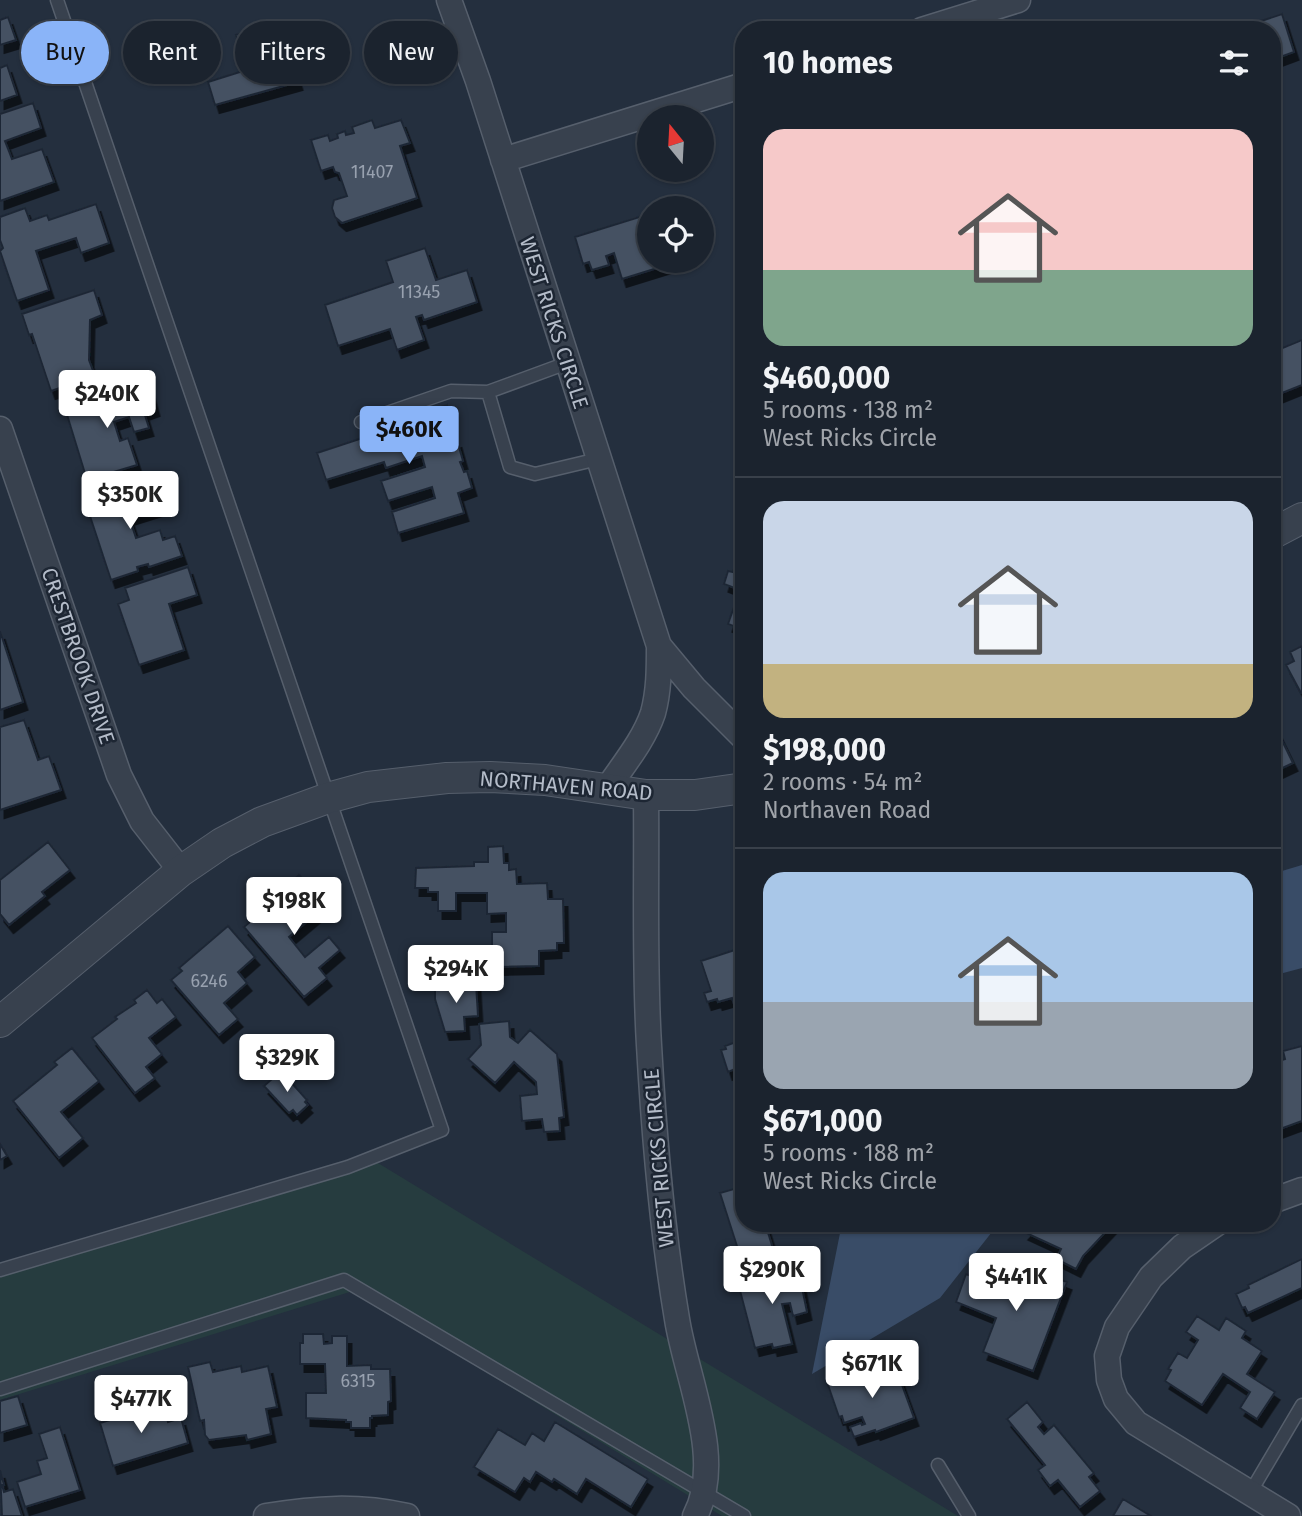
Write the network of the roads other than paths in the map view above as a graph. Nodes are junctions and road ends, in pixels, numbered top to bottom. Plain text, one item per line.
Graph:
1 (57, 0) edge
2 (449, 0) edge
3 (1018, 0) edge
4 (951, 21) edge
5 (735, 88) edge
6 (503, 160) junction
7 (567, 363) junction
8 (488, 392) junction
9 (361, 422) dead end
10 (0, 429) edge
11 (598, 459) junction
12 (1302, 518) edge
13 (1281, 529) edge
14 (659, 646) junction
15 (735, 729) edge
16 (607, 789) junction
17 (735, 789) edge
18 (646, 795) junction
19 (328, 798) junction
20 (181, 871) junction
21 (0, 1021) edge
22 (1302, 1190) edge
23 (1281, 1198) edge
24 (1204, 1232) edge
25 (0, 1270) edge
26 (0, 1389) edge
27 (1302, 1405) edge
28 (938, 1465) dead end
29 (703, 1490) junction
30 (1250, 1493) junction
31 (266, 1516) edge
32 (407, 1516) edge
33 (695, 1516) edge
34 (744, 1516) edge
35 (969, 1516) edge
36 (1288, 1516) edge

1 - 19 lane
2 - 6 street, WEST RICKS CIRCLE
3 - 4 street
5 - 6 street
6 - 7 street, WEST RICKS CIRCLE
7 - 8 lane
7 - 11 street, WEST RICKS CIRCLE
8 - 9 lane
8 - 11 lane
10 - 20 street, CRESTBROOK DRIVE
11 - 14 street, WEST RICKS CIRCLE
12 - 13 street
14 - 15 street, WEST RICKS CIRCLE
14 - 16 street, WEST RICKS CIRCLE
16 - 18 street, NORTHAVEN ROAD
16 - 19 street, NORTHAVEN ROAD
17 - 18 street, NORTHAVEN ROAD
18 - 29 street, WEST RICKS CIRCLE
19 - 20 street, NORTHAVEN ROAD
19 - 25 lane
20 - 21 street, NORTHAVEN ROAD
22 - 23 street
24 - 30 street
26 - 29 lane
27 - 30 lane
28 - 35 lane
29 - 33 street, WEST RICKS CIRCLE
29 - 34 lane
30 - 36 street
31 - 32 street

